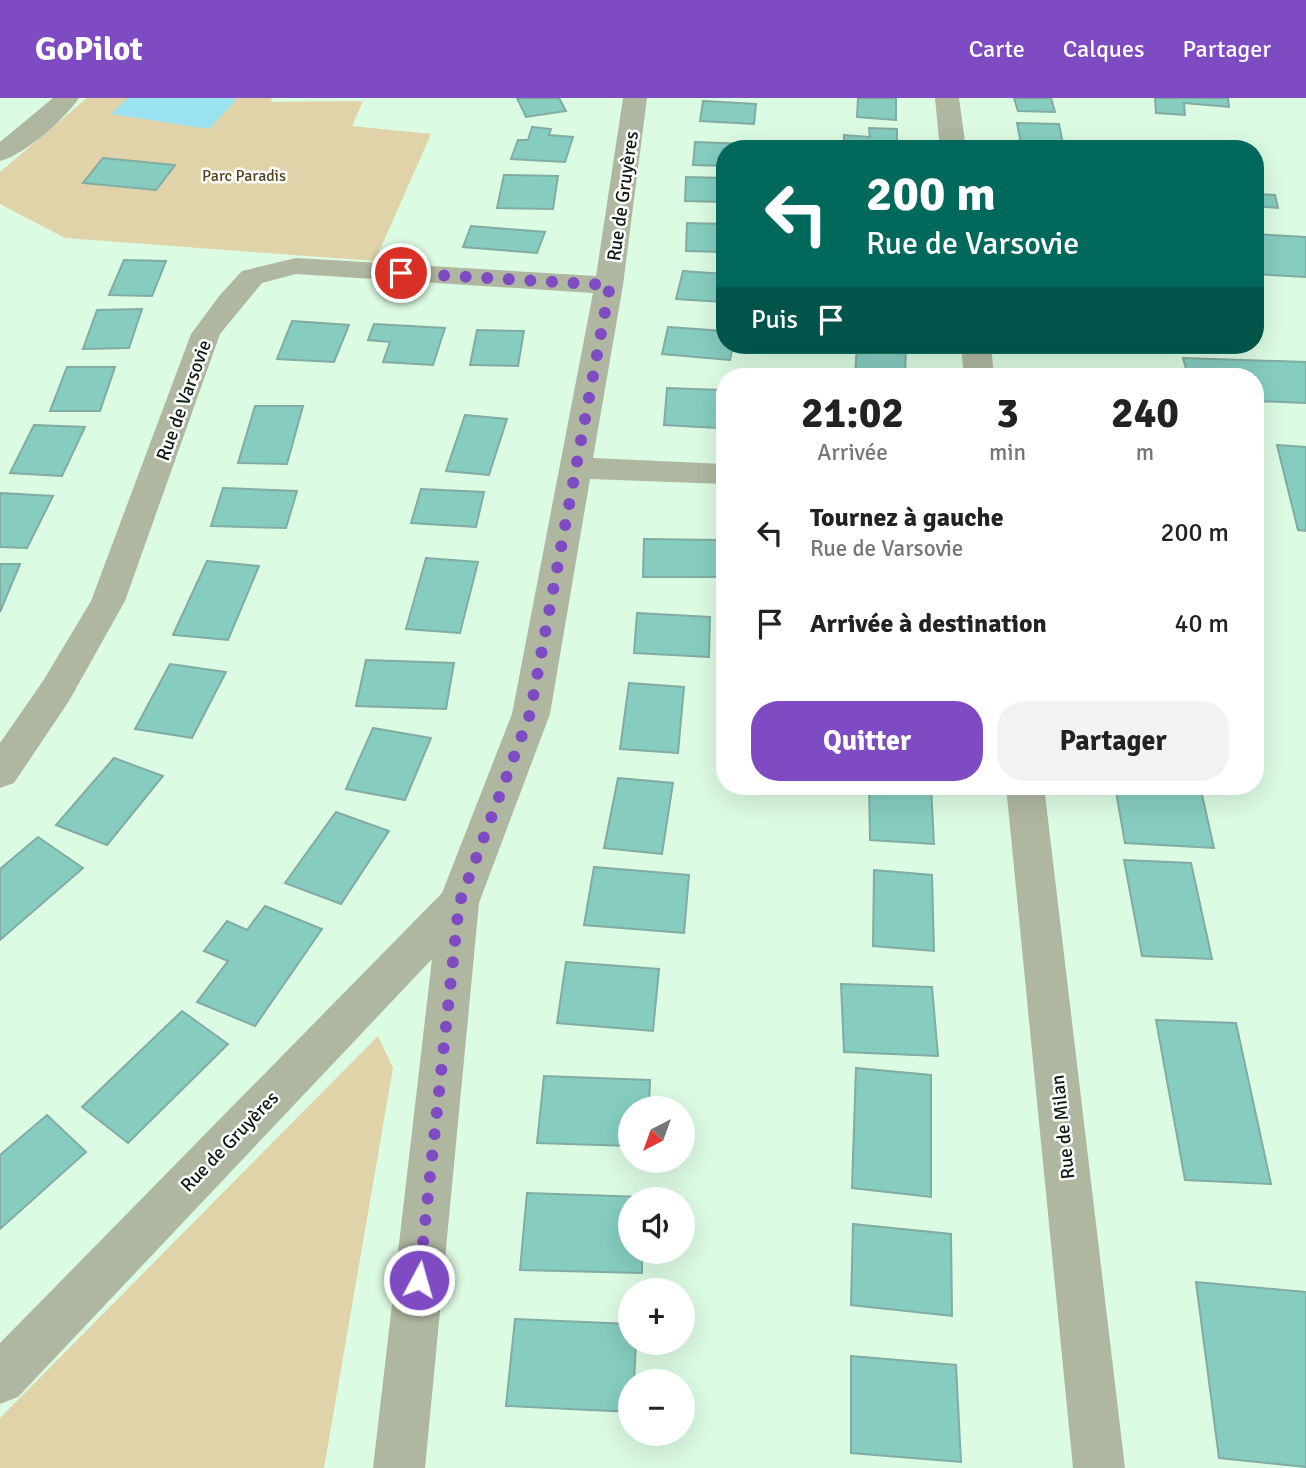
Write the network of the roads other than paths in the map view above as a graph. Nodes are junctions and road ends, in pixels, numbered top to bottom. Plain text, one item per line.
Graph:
1 (67, 98) edge
2 (635, 98) edge
3 (947, 98) edge
4 (952, 140) edge
5 (0, 153) edge
6 (610, 285) junction
7 (577, 468) junction
8 (716, 474) edge
9 (0, 773) edge
10 (1026, 795) edge
11 (459, 904) junction
12 (0, 1379) edge
13 (399, 1468) edge
14 (1099, 1468) edge

1 - 5 street
2 - 6 street, Rue de Gruyères
3 - 4 street
6 - 7 street, Rue de Gruyères
6 - 9 street, Rue de Varsovie
7 - 8 street
7 - 11 street, Rue de Gruyères
10 - 14 street, Rue de Milan
11 - 12 street, Rue de Gruyères
11 - 13 street, Rue de Gruyères

